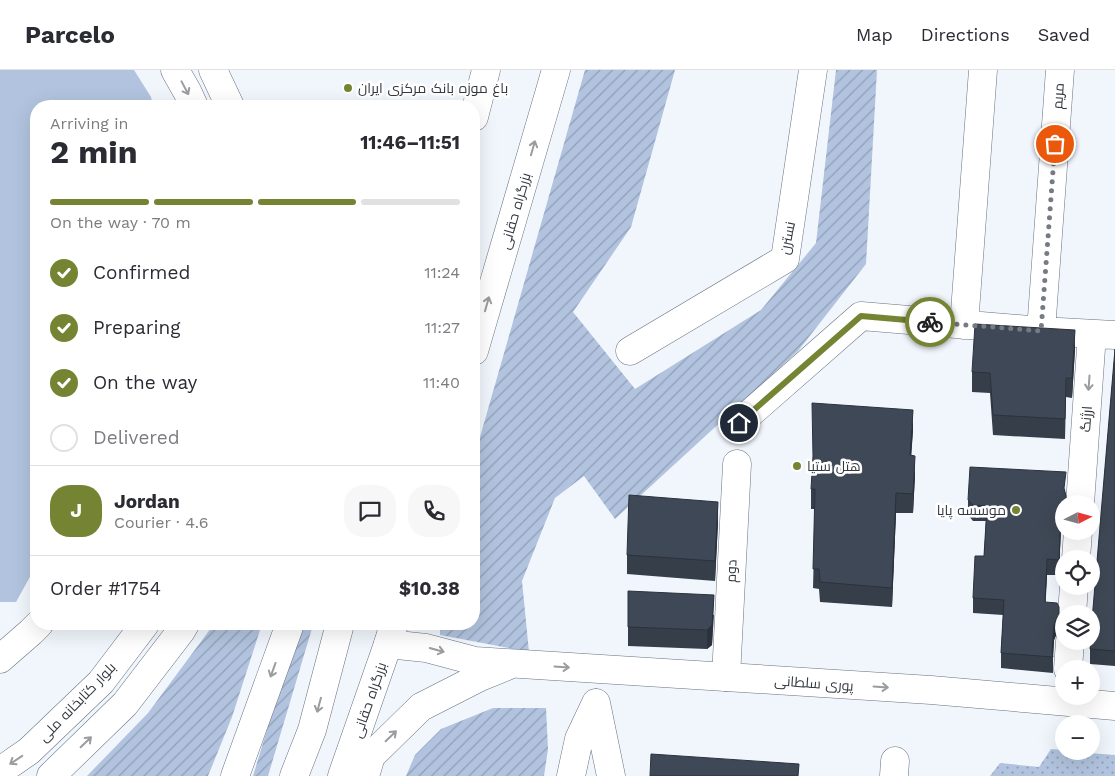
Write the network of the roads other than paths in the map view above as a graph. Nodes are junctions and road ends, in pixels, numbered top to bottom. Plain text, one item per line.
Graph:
1 (176, 70) edge
2 (213, 70) edge
3 (486, 70) edge
4 (556, 70) edge
5 (813, 70) edge
6 (983, 70) edge
7 (1060, 70) edge
8 (191, 100) edge
9 (227, 100) edge
10 (478, 100) edge
11 (964, 325) junction
12 (480, 330) edge
13 (1041, 331) junction
14 (1104, 335) edge
15 (630, 350) dead end
16 (739, 423) dead end
17 (737, 464) dead end
18 (1081, 495) edge
19 (33, 630) edge
20 (140, 630) edge
21 (182, 630) edge
22 (288, 630) edge
23 (338, 630) edge
24 (391, 634) edge
25 (2, 651) edge
26 (513, 664) junction
27 (726, 677) junction
28 (1055, 698) edge
29 (1100, 704) edge
30 (1115, 706) edge
31 (0, 771) edge
32 (51, 776) edge
33 (235, 776) edge
34 (294, 776) edge
35 (342, 776) edge
36 (365, 776) edge
37 (571, 776) edge
38 (611, 776) edge

1 -> 8 main road
2 - 9 main road
3 - 10 main road
12 -> 4 main road, بزرگراه حقانی
5 - 15 main road, نسترن
6 - 11 main road
7 - 13 main road, مریم
11 - 13 main road
11 - 16 main road
13 - 14 main road
14 -> 18 main road, ارژنگ
17 - 27 main road, دوم
19 - 25 main road
20 -> 31 main road, بلوار کتابخانه ملی
32 -> 21 main road
22 -> 33 main road
23 -> 34 main road
24 -> 26 main road, پوری سلطانی
24 - 35 main road, بزرگراه حقانی
26 -> 27 main road, پوری سلطانی
36 -> 26 main road
27 -> 28 main road, پوری سلطانی
29 - 30 main road, پوری سلطانی
37 - 38 main road

